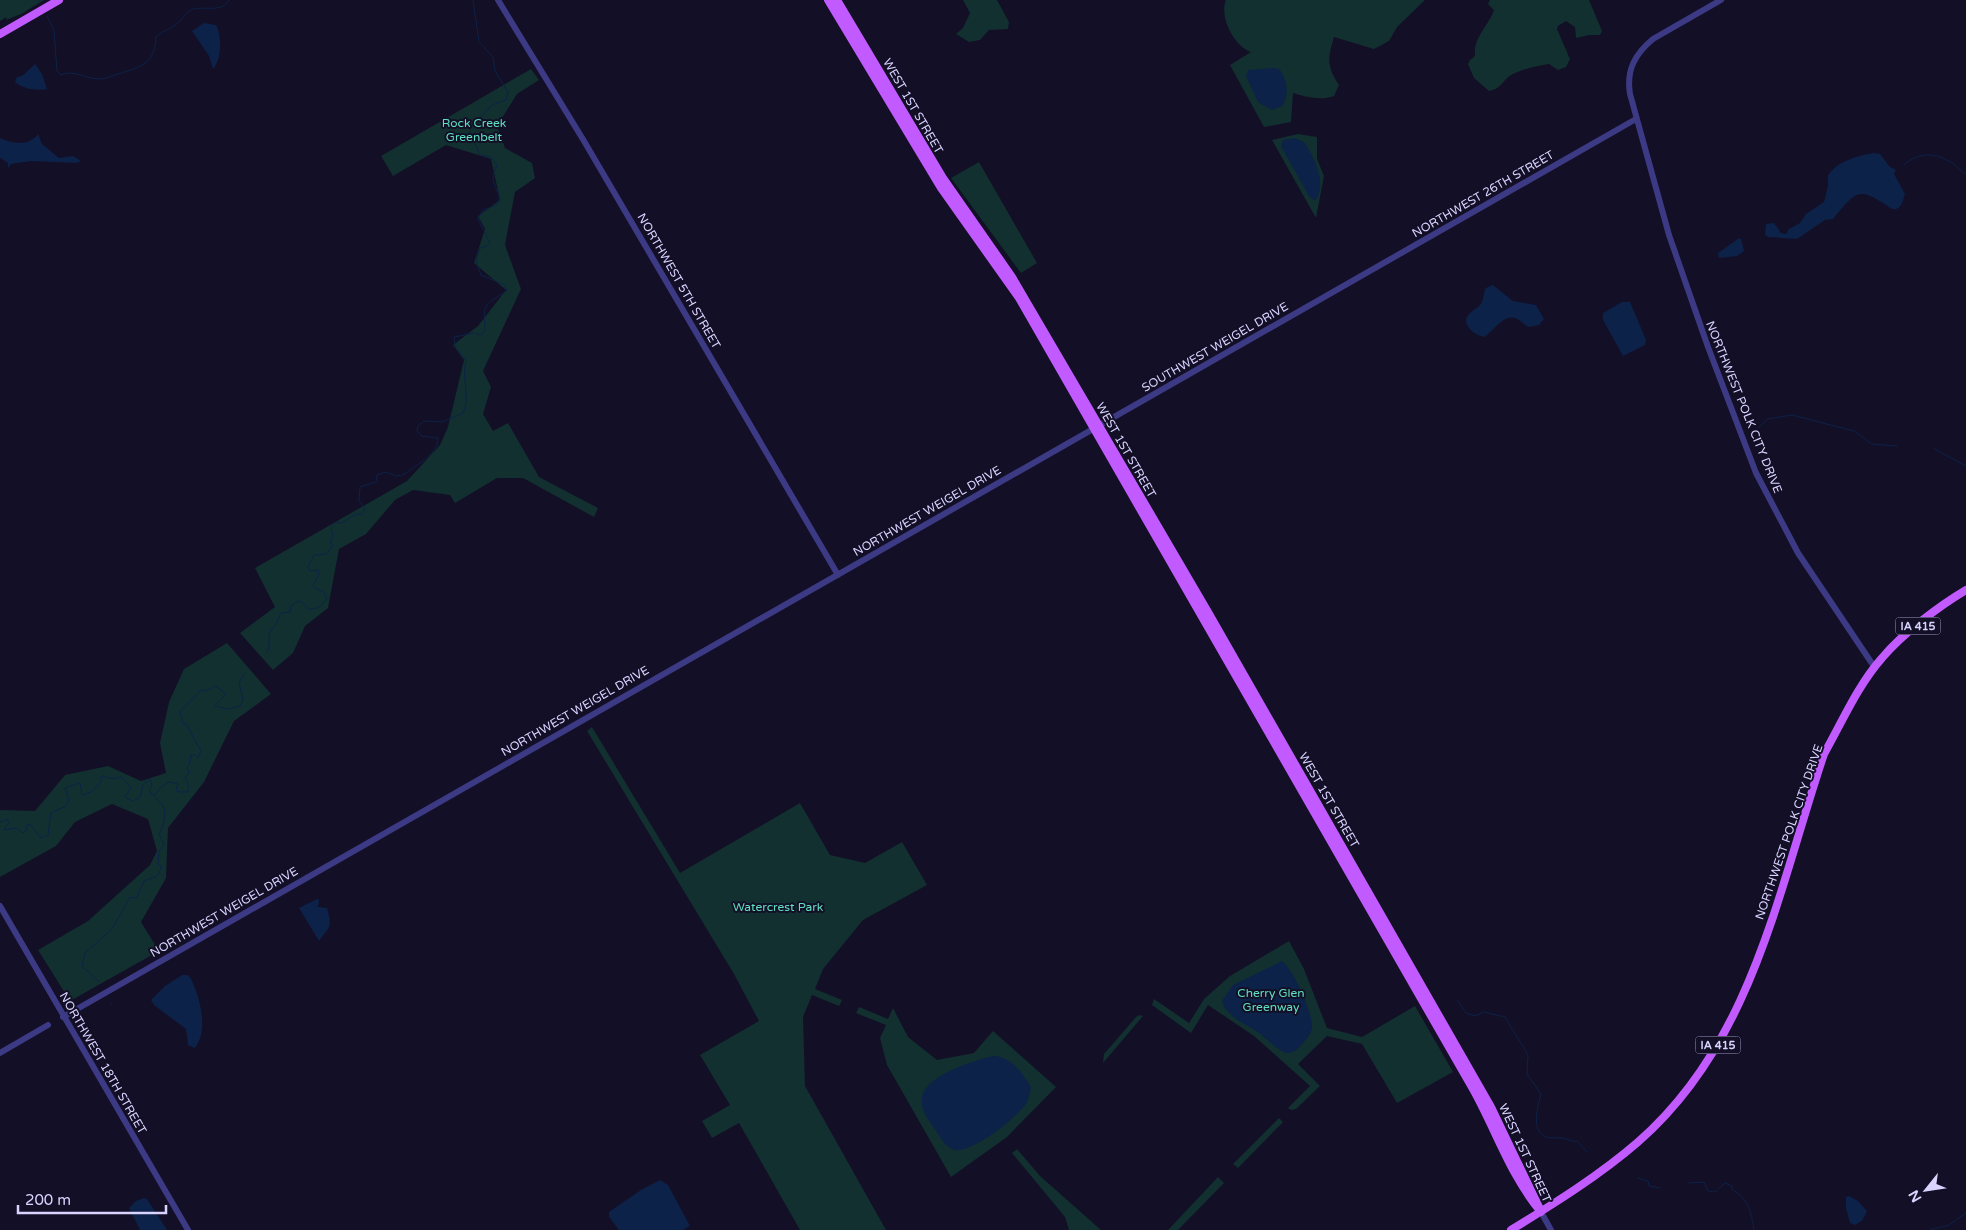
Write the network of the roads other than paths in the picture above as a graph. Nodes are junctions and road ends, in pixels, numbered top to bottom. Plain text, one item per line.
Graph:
1 (59, 0) edge
2 (498, 0) edge
3 (828, 0) edge
4 (837, 0) edge
5 (1721, 0) edge
6 (0, 34) edge
7 (1636, 119) junction
8 (1341, 287) joint
9 (1096, 428) junction
10 (838, 575) junction
11 (1966, 590) edge
12 (1875, 668) junction
13 (0, 906) edge
14 (63, 1017) junction
15 (48, 1025) dead end
16 (0, 1053) edge
17 (1541, 1212) junction
18 (188, 1230) edge
19 (1511, 1230) edge
20 (1551, 1230) edge

1 - 6 main road
2 - 10 street, NORTHWEST 5TH STREET
3 - 9 main road, WEST 1ST STREET
4 - 9 main road, WEST 1ST STREET
5 - 7 street, NORTHWEST POLK CITY DRIVE
7 - 8 street, NORTHWEST 26TH STREET
7 - 12 street, NORTHWEST POLK CITY DRIVE
8 - 9 street, SOUTHWEST WEIGEL DRIVE
9 - 10 street, NORTHWEST WEIGEL DRIVE
9 - 17 main road, WEST 1ST STREET
10 - 14 street, NORTHWEST WEIGEL DRIVE
11 - 12 main road, IA 415
12 - 17 main road, NORTHWEST POLK CITY DRIVE / IA 415
13 - 14 street, NORTHWEST 18TH STREET
14 - 18 street, NORTHWEST 18TH STREET
15 - 16 street
17 - 19 main road, NORTHWEST POLK CITY DRIVE / IA 415
17 - 20 street

